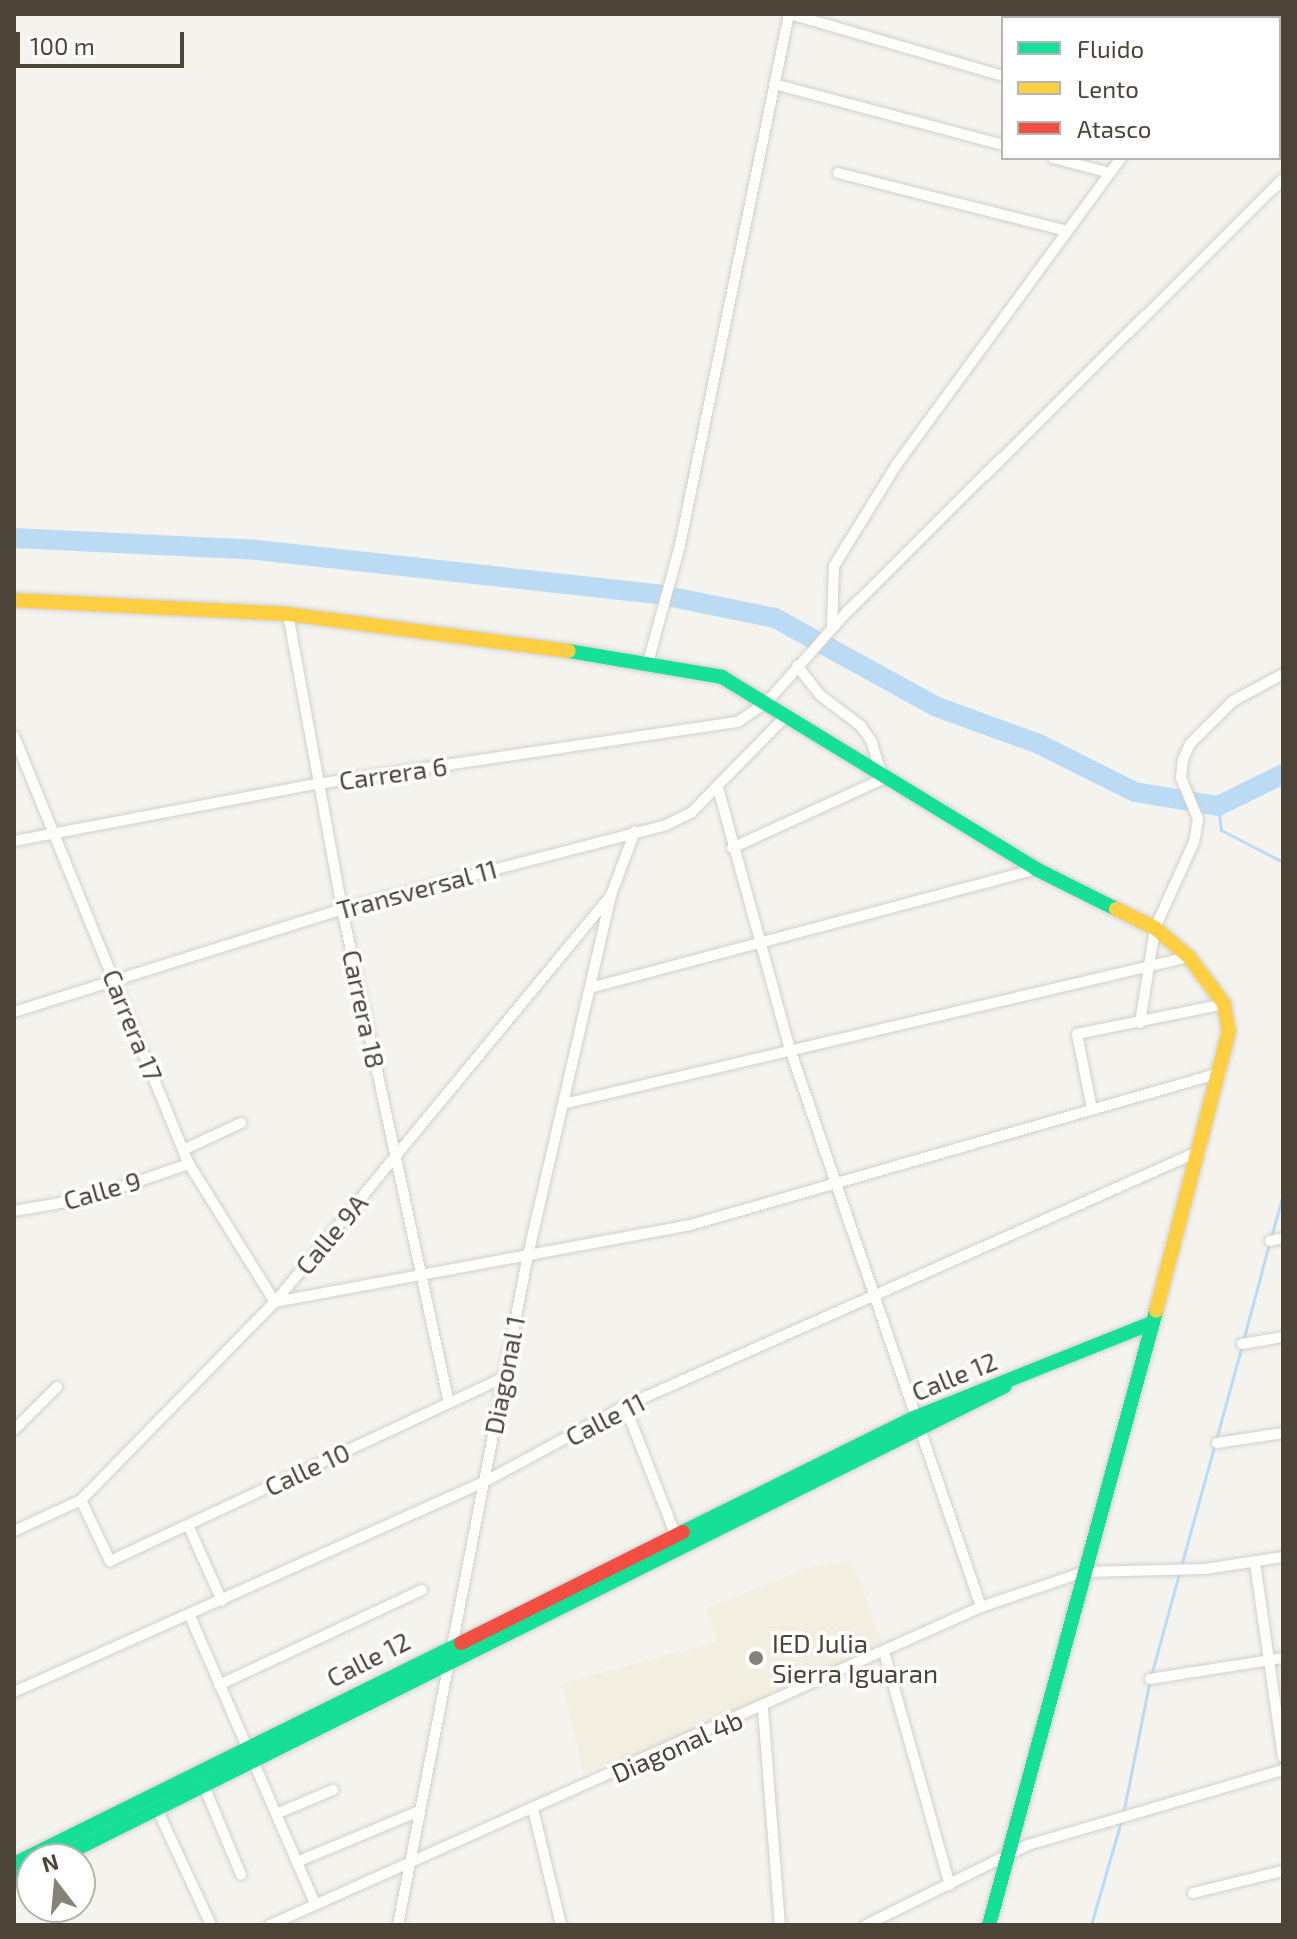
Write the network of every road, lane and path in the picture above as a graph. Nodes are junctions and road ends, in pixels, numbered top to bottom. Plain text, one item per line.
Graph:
1 (789, 14) edge
2 (1001, 75) edge
3 (774, 84) junction
4 (1001, 144) edge
5 (1061, 160) edge
6 (1120, 160) edge
7 (838, 173) dead end
8 (1110, 173) junction
9 (1283, 179) edge
10 (1063, 230) junction
11 (14, 600) edge
12 (288, 614) junction
13 (832, 627) junction
14 (647, 666) junction
15 (797, 666) junction
16 (1283, 674) edge
17 (767, 702) junction
18 (787, 715) junction
19 (14, 736) edge
20 (883, 779) junction
21 (317, 784) junction
22 (718, 788) junction
23 (635, 831) junction
24 (53, 833) junction
25 (14, 841) edge
26 (732, 848) junction
27 (1036, 869) junction
28 (611, 895) junction
29 (342, 909) junction
30 (1155, 928) junction
31 (760, 946) junction
32 (1189, 957) junction
33 (1146, 968) junction
34 (115, 981) junction
35 (590, 988) junction
36 (1224, 1004) junction
37 (14, 1012) edge
38 (1140, 1023) junction
39 (790, 1049) junction
40 (1220, 1073) junction
41 (563, 1104) junction
42 (1092, 1109) junction
43 (241, 1123) dead end
44 (183, 1150) junction
45 (1200, 1151) junction
46 (396, 1156) junction
47 (189, 1164) junction
48 (836, 1184) junction
49 (14, 1211) edge
50 (1283, 1238) edge
51 (1270, 1241) dead end
52 (528, 1255) junction
53 (421, 1275) junction
54 (873, 1297) junction
55 (275, 1302) junction
56 (1149, 1324) junction
57 (1283, 1337) edge
58 (1242, 1344) dead end
59 (504, 1377) junction
60 (57, 1387) dead end
61 (449, 1403) junction
62 (625, 1406) junction
63 (916, 1424) junction
64 (14, 1430) edge
65 (1283, 1433) edge
66 (1217, 1443) dead end
67 (484, 1482) junction
68 (81, 1500) junction
69 (188, 1525) junction
70 (14, 1531) edge
71 (675, 1534) junction
72 (681, 1548) junction
73 (1283, 1557) edge
74 (1255, 1563) junction
75 (1084, 1572) junction
76 (422, 1590) dead end
77 (222, 1601) junction
78 (981, 1607) junction
79 (190, 1616) junction
80 (454, 1643) junction
81 (884, 1652) junction
82 (1283, 1658) edge
83 (1268, 1661) junction
84 (448, 1665) junction
85 (1150, 1679) dead end
86 (219, 1685) junction
87 (14, 1692) edge
88 (763, 1709) junction
89 (250, 1754) junction
90 (1283, 1757) edge
91 (1283, 1770) edge
92 (204, 1786) junction
93 (333, 1790) dead end
94 (157, 1809) junction
95 (533, 1809) junction
96 (419, 1811) junction
97 (276, 1814) junction
98 (117, 1821) junction
99 (82, 1843) edge
100 (1006, 1856) junction
101 (413, 1860) junction
102 (297, 1862) junction
103 (14, 1864) edge
104 (1283, 1871) edge
105 (241, 1875) dead end
106 (950, 1885) junction
107 (1193, 1893) dead end
108 (315, 1903) junction
109 (211, 1925) edge
110 (270, 1925) edge
111 (398, 1925) edge
112 (561, 1925) edge
113 (780, 1925) edge
114 (866, 1925) edge
115 (989, 1925) edge

1 - 2 street
1 - 3 street
3 - 4 street
3 - 14 street
5 - 8 street
6 - 8 street
7 - 10 street
8 - 10 street
9 - 13 street, Carrera 6
10 - 13 street
11 - 12 street
12 - 14 street
12 - 21 street, Carrera 18
13 - 15 street, Carrera 6
14 - 17 street
15 - 17 street, Carrera 6
15 - 20 street
16 - 30 street
17 - 18 street
17 - 21 street, Carrera 6
18 - 20 street
18 - 22 street, Transversal 11
19 - 24 street, Carrera 17
20 - 26 street
20 - 27 street
21 - 24 street, Carrera 6
21 - 29 street, Carrera 18
22 - 23 street, Transversal 11
22 - 26 street
23 - 28 street, Diagonal 1
23 - 29 street, Transversal 11
24 - 25 street, Carrera 6
24 - 34 street, Carrera 17
26 - 31 street
27 - 30 street
27 - 31 street
28 - 35 street, Diagonal 1
28 - 46 street, Calle 9A
29 - 34 street, Transversal 11
29 - 46 street, Carrera 18
30 - 32 street
30 - 33 street
31 - 35 street
31 - 39 street
32 - 33 street
32 - 36 street
33 - 38 street
33 - 39 street
34 - 37 street, Transversal 11
34 - 44 street, Carrera 17
35 - 41 street, Diagonal 1
36 - 38 street
36 - 40 street
38 - 42 street
39 - 41 street
39 - 48 street
40 - 42 street
40 - 45 street
41 - 52 street, Diagonal 1
42 - 48 street
43 - 44 street
44 - 47 street, Carrera 17
45 - 54 street, Calle 11
45 - 56 street
46 - 53 street, Carrera 18
46 - 55 street, Calle 9A
47 - 49 street, Calle 9
47 - 55 street, Carrera 17
48 - 52 street
48 - 54 street
50 - 51 street
52 - 53 street
52 - 59 street, Diagonal 1
53 - 55 street
53 - 61 street, Carrera 18
54 - 62 street, Calle 11
54 - 63 street
55 - 68 street, Calle 9A
56 - 63 street, Calle 12
56 - 75 street
57 - 58 street
59 - 61 street, Calle 10
59 - 67 street, Diagonal 1
60 - 64 street
61 - 69 street, Calle 10
62 - 67 street, Calle 11
62 - 71 street
63 - 71 street, Calle 12
63 - 72 street, Calle 12
63 - 78 street
65 - 66 street
67 - 77 street, Calle 11
67 - 80 street, Diagonal 1
68 - 69 street, Calle 10
68 - 70 street, Calle 9A
69 - 77 street
71 - 72 street
71 - 80 street, Calle 12
72 - 84 street, Calle 12
73 - 74 street, Diagonal 4b
74 - 75 street, Diagonal 4b
74 - 83 street
75 - 78 street, Diagonal 4b
75 - 100 street
76 - 86 street
77 - 79 street, Calle 11
78 - 81 street, Diagonal 4b
79 - 86 street
79 - 87 street, Calle 11
80 - 84 street, Diagonal 1
80 - 89 street, Calle 12
81 - 88 street, Diagonal 4b
81 - 106 street
82 - 83 street
83 - 85 street
83 - 90 street
84 - 89 street, Calle 12
84 - 96 street, Diagonal 1
86 - 89 street
88 - 95 street, Diagonal 4b
88 - 113 street
89 - 92 street, Calle 12
89 - 97 street
89 - 98 street, Calle 12
91 - 100 street
92 - 94 street, Calle 12
92 - 105 street
93 - 97 street
94 - 98 street, Calle 12
94 - 109 street
95 - 101 street, Diagonal 4b
95 - 112 street
96 - 101 street, Diagonal 1
96 - 102 street
97 - 102 street
98 - 99 street, Calle 12
98 - 103 street, Calle 12
100 - 106 street
100 - 115 street
101 - 108 street, Diagonal 4b
101 - 111 street, Diagonal 1
102 - 108 street
104 - 107 street
106 - 114 street
108 - 110 street, Diagonal 4b

